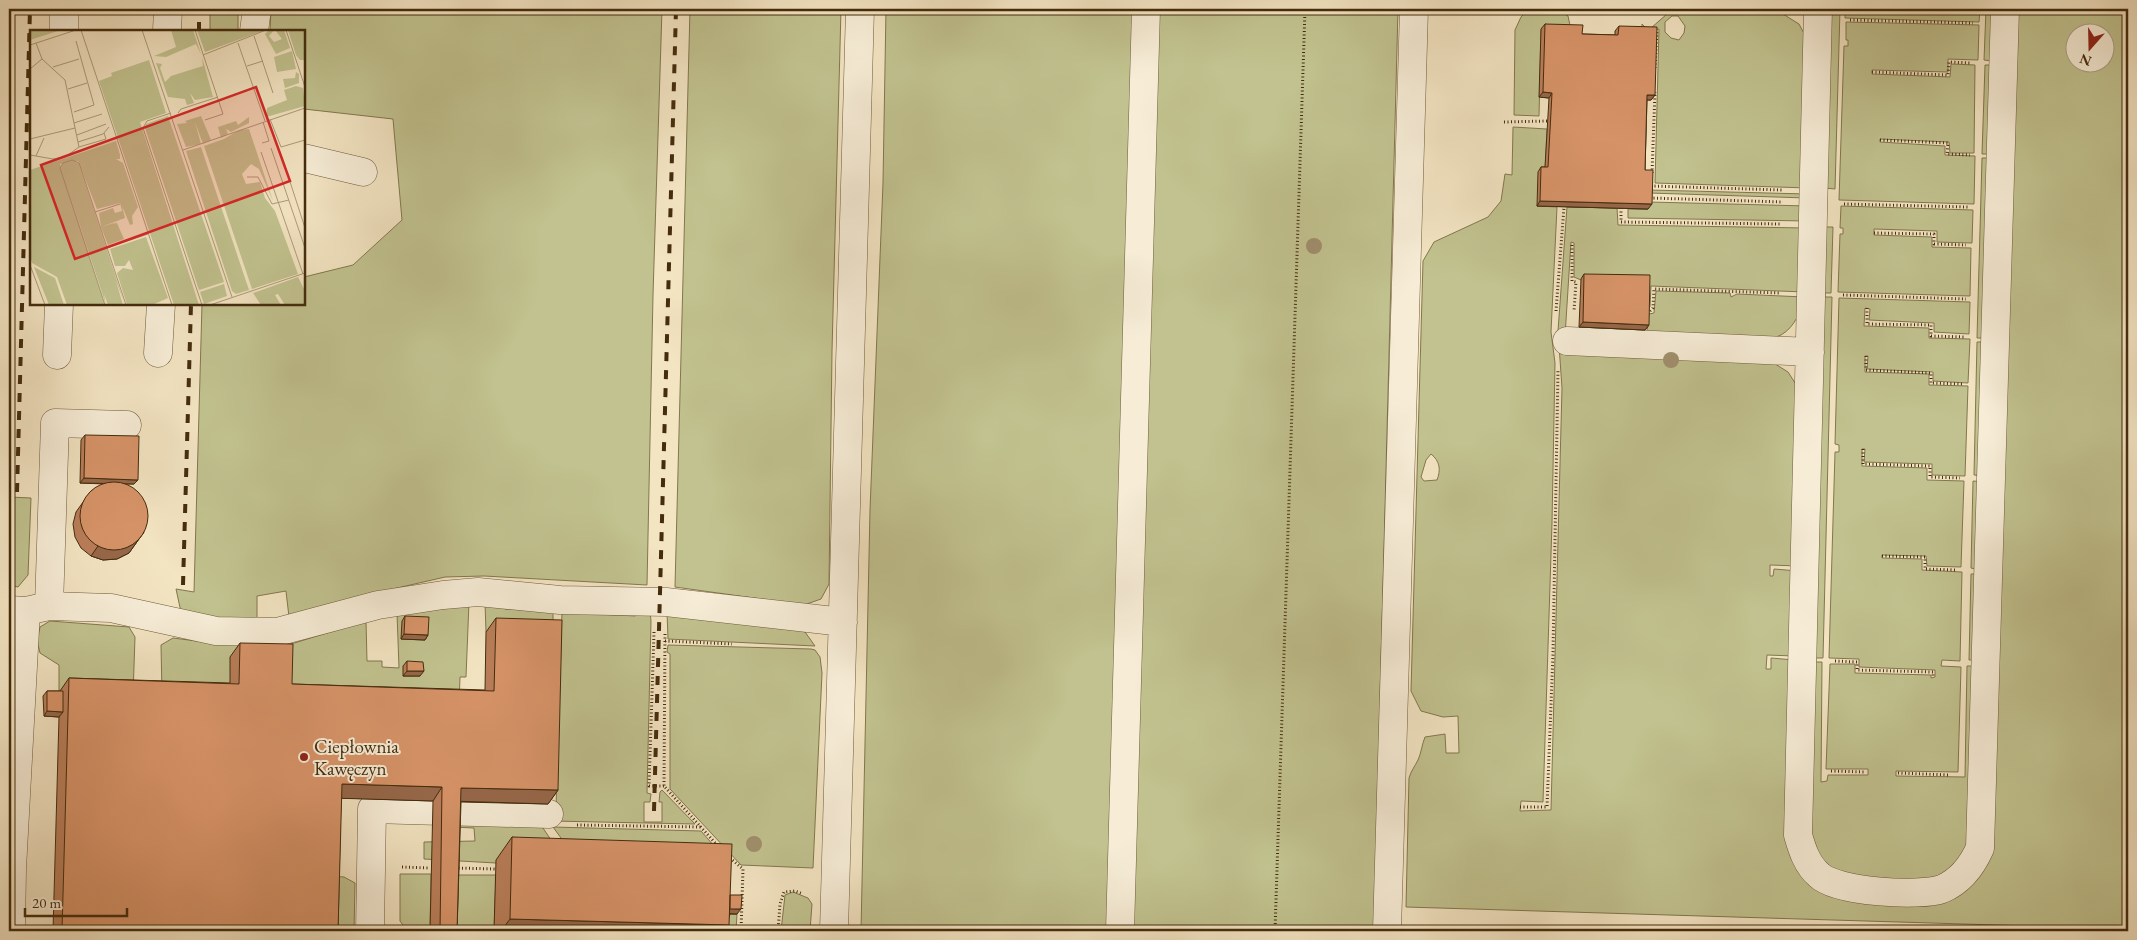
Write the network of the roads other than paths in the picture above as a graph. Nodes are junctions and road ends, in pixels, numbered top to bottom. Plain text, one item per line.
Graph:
1 (64, 9) edge
2 (168, 9) edge
3 (256, 9) edge
4 (860, 9) edge
5 (1146, 9) edge
6 (1414, 9) edge
7 (1818, 9) edge
8 (2005, 9) edge
9 (64, 30) edge
10 (167, 30) edge
11 (254, 30) edge
12 (305, 158) edge
13 (364, 172) dead end
14 (59, 305) edge
15 (161, 305) edge
16 (1563, 341) road end
17 (1810, 352) junction
18 (158, 353) dead end
19 (57, 355) dead end
20 (127, 425) dead end
21 (28, 609) edge
22 (843, 622) junction
23 (546, 814) edge
24 (11, 931) edge
25 (370, 931) edge
26 (834, 931) edge
27 (1120, 931) edge
28 (1387, 931) edge

1 - 9 lane
2 - 10 lane
3 - 11 lane
4 - 22 lane
5 - 27 lane
6 - 28 lane
7 - 17 lane
8 - 17 lane
12 - 13 lane
14 - 19 lane
15 - 18 lane
16 - 17 lane
20 - 21 lane
21 - 22 lane
21 - 24 lane
22 - 26 lane
23 - 25 lane

